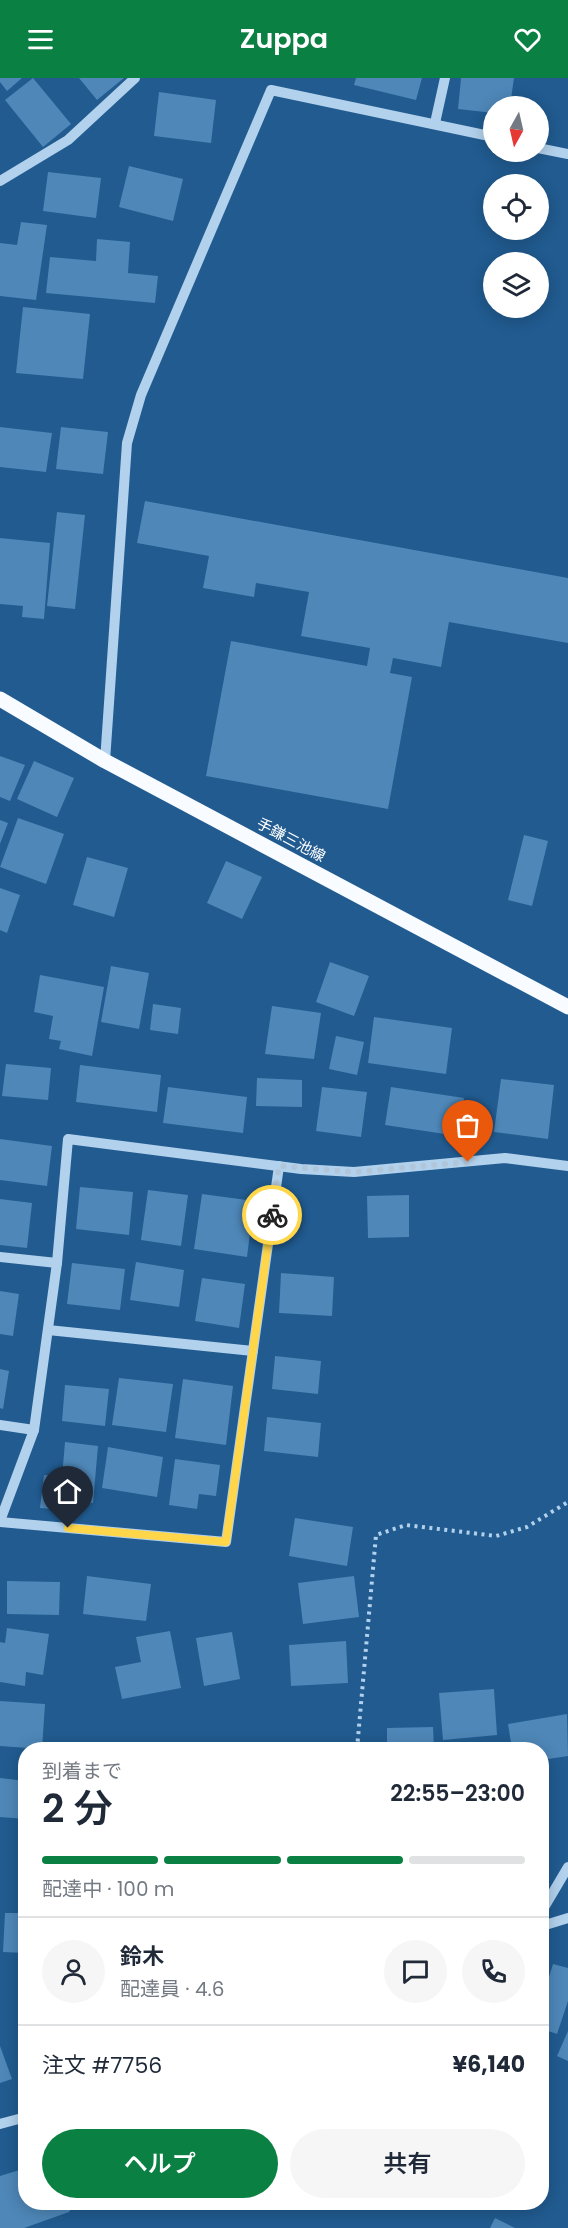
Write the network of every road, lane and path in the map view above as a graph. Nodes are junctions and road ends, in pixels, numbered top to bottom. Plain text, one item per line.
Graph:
1 (135, 78) edge
2 (445, 78) edge
3 (435, 123) junction
4 (483, 134) edge
5 (549, 150) edge
6 (568, 154) edge
7 (0, 181) edge
8 (0, 699) edge
9 (105, 761) junction
10 (568, 1007) edge
11 (279, 1166) junction
12 (568, 1166) edge
13 (0, 1257) edge
14 (57, 1263) junction
15 (48, 1330) junction
16 (253, 1351) junction
17 (0, 1425) edge
18 (34, 1430) junction
19 (568, 1502) edge
20 (0, 1522) edge
21 (358, 1742) edge
22 (568, 1867) edge
23 (549, 1899) edge
24 (568, 1918) edge
25 (549, 1924) edge
26 (18, 2118) edge
27 (0, 2124) edge

1 - 7 street
2 - 3 street
3 - 4 street
3 - 9 street
5 - 6 street
8 - 9 main road, 手鎌三池線
9 - 10 main road, 手鎌三池線
11 - 12 street
11 - 14 street
11 - 16 street
13 - 14 street
14 - 15 street
15 - 16 street
15 - 18 street
16 - 20 street
17 - 18 street
18 - 20 street
19 - 21 path
22 - 23 street
24 - 25 street
26 - 27 street

